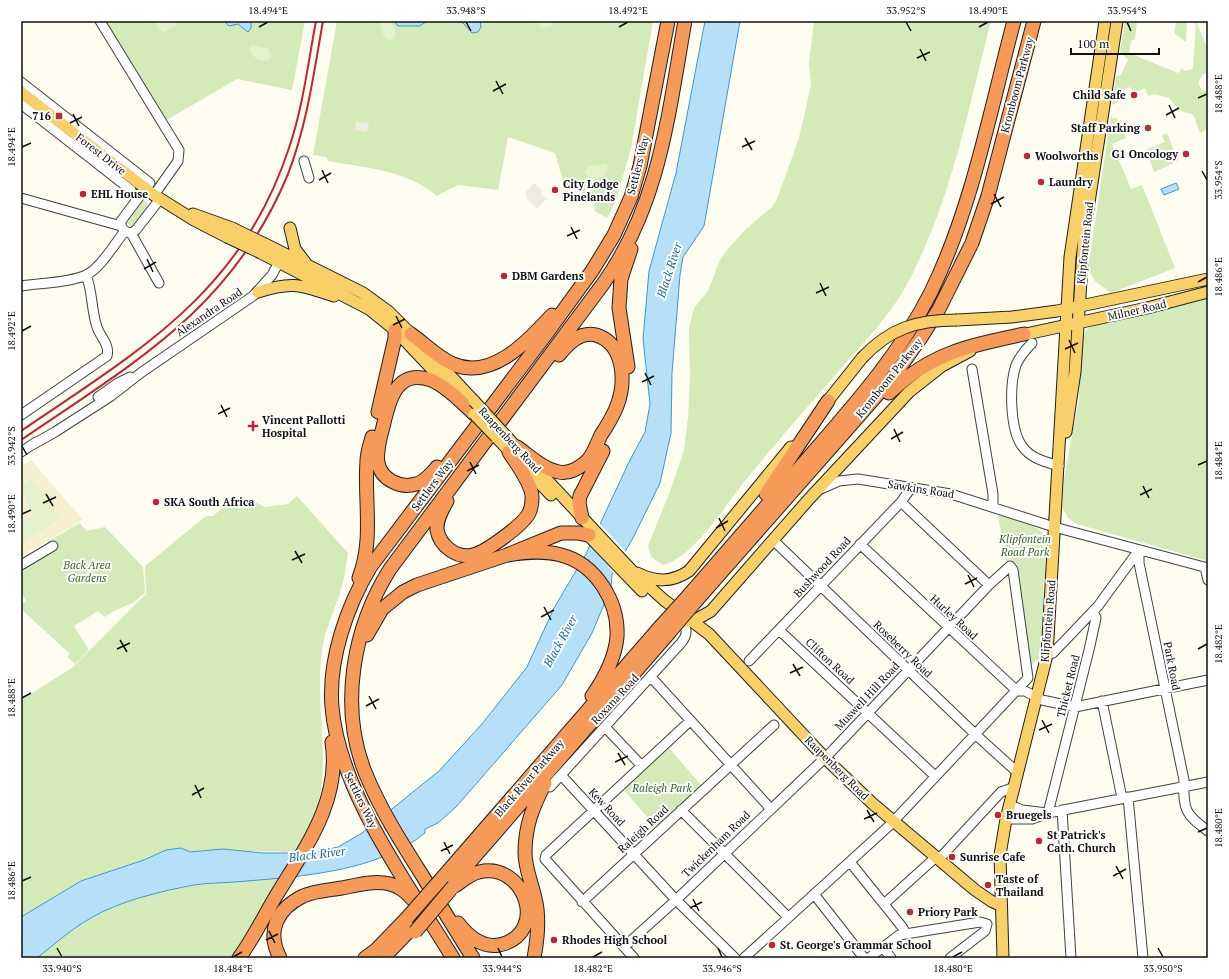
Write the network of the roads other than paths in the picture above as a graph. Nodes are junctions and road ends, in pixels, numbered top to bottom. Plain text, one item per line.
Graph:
1 (100, 21) edge
2 (668, 21) edge
3 (685, 21) edge
4 (1014, 21) edge
5 (1034, 21) edge
6 (1105, 21) edge
7 (1117, 21) edge
8 (21, 82) edge
9 (21, 92) edge
10 (21, 104) edge
11 (304, 161) dead end
12 (309, 178) dead end
13 (131, 190) dead end
14 (152, 191) junction
15 (21, 198) edge
16 (290, 228) dead end
17 (636, 228) junction
18 (126, 230) junction
19 (281, 257) junction
20 (307, 264) junction
21 (592, 271) junction
22 (86, 275) junction
23 (1208, 279) edge
24 (159, 283) dead end
25 (21, 286) edge
26 (258, 292) junction
27 (1208, 292) edge
28 (364, 305) junction
29 (1079, 306) junction
30 (1067, 309) junction
31 (1079, 323) junction
32 (1066, 325) junction
33 (395, 330) junction
34 (410, 334) junction
35 (1028, 339) junction
36 (972, 369) dead end
37 (500, 396) junction
38 (828, 401) junction
39 (471, 408) junction
40 (507, 410) junction
41 (21, 415) edge
42 (509, 445) junction
43 (21, 452) edge
44 (821, 460) junction
45 (1059, 466) junction
46 (458, 478) junction
47 (911, 488) junction
48 (809, 499) junction
49 (902, 502) junction
50 (993, 507) junction
51 (582, 518) junction
52 (1054, 527) junction
53 (591, 534) junction
54 (773, 540) junction
55 (860, 544) junction
56 (53, 546) dead end
57 (1139, 550) junction
58 (507, 555) junction
59 (718, 561) junction
60 (621, 564) junction
61 (21, 565) edge
62 (1207, 568) edge
63 (633, 571) junction
64 (1208, 580) edge
65 (989, 585) junction
66 (820, 586) junction
67 (692, 598) junction
68 (351, 605) junction
69 (711, 611) junction
70 (1093, 611) junction
71 (687, 621) junction
72 (948, 628) junction
73 (779, 630) junction
74 (708, 634) junction
75 (721, 649) junction
76 (1047, 655) junction
77 (749, 661) dead end
78 (908, 670) junction
79 (354, 672) junction
80 (651, 677) junction
81 (1208, 680) edge
82 (1165, 688) junction
83 (1017, 691) junction
84 (1037, 698) junction
85 (1102, 701) junction
86 (332, 706) junction
87 (1075, 707) junction
88 (867, 713) junction
89 (690, 721) junction
90 (774, 725) dead end
91 (605, 727) junction
92 (975, 734) junction
93 (825, 758) junction
94 (641, 765) junction
95 (732, 765) junction
96 (554, 766) junction
97 (1018, 773) junction
98 (935, 776) junction
99 (1208, 782) edge
100 (1184, 786) junction
101 (550, 787) dead end
102 (1014, 787) junction
103 (1125, 797) junction
104 (1010, 805) junction
105 (770, 808) junction
106 (593, 810) junction
107 (681, 810) junction
108 (1062, 810) junction
109 (1048, 813) junction
110 (1006, 820) junction
111 (893, 822) junction
112 (1208, 831) edge
113 (634, 854) junction
114 (724, 854) junction
115 (938, 858) junction
116 (850, 862) junction
117 (447, 884) junction
118 (814, 894) junction
119 (676, 900) junction
120 (582, 902) junction
121 (884, 904) junction
122 (440, 905) junction
123 (1000, 905) junction
124 (788, 917) junction
125 (409, 926) junction
126 (433, 926) junction
127 (905, 934) junction
128 (624, 947) junction
129 (883, 947) junction
130 (386, 955) edge
131 (239, 958) edge
132 (280, 958) edge
133 (358, 958) edge
134 (365, 958) edge
135 (453, 958) edge
136 (472, 958) edge
137 (534, 958) edge
138 (634, 958) edge
139 (735, 958) edge
140 (744, 958) edge
141 (864, 958) edge
142 (869, 958) edge
143 (891, 958) edge
144 (950, 958) edge
145 (1003, 958) edge
146 (1071, 958) edge
147 (1143, 958) edge

1 - 14 street
2 - 21 highway, Settlers Way
3 - 17 highway, Settlers Way
4 - 59 highway, Kromboom Parkway
5 - 44 highway, Kromboom Parkway
6 - 30 main road, Klipfontein Road
7 - 29 main road, Klipfontein Road
8 - 14 street
9 - 14 main road, Forest Drive
10 - 13 street
11 - 12 street
14 - 18 street
14 - 18 street
14 - 19 main road, Forest Drive, bridge
15 - 18 street
16 - 20 main road
17 - 40 highway, Settlers Way
17 - 51 highway
18 - 22 street
18 - 24 street
19 - 20 main road, Raapenberg Road
19 - 26 street, Alexandra Road
19 - 28 main road, Raapenberg Road
20 - 34 main road, Raapenberg Road
21 - 34 highway
21 - 37 highway, Settlers Way
22 - 25 street
22 - 41 street
23 - 29 main road, Milner Road
26 - 28 main road
26 - 43 street, Alexandra Road
27 - 31 main road, Milner Road
28 - 33 main road, Raapenberg Road
29 - 30 main road, Milner Road
29 - 31 main road, Klipfontein Road
30 - 32 main road, Klipfontein Road
30 - 38 main road, Milner Road, bridge
31 - 32 main road, Milner Road
31 - 45 main road, Klipfontein Road
32 - 35 main road, Milner Road
32 - 45 main road, Klipfontein Road
33 - 39 main road, Raapenberg Road
33 - 68 highway
34 - 39 main road, Raapenberg Road
35 - 44 highway
35 - 45 street
35 - 48 main road, Milner Road
36 - 50 street
37 - 39 highway
37 - 68 highway, Settlers Way
38 - 59 highway
38 - 63 main road, Milner Road
39 - 42 main road, Raapenberg Road, bridge
40 - 42 highway
40 - 46 highway, Settlers Way
42 - 46 highway
42 - 51 main road, Raapenberg Road
42 - 53 main road, Raapenberg Road
44 - 67 highway, Kromboom Parkway
45 - 52 main road, Klipfontein Road
46 - 79 highway, Settlers Way
47 - 48 street, Sawkins Road
47 - 49 street, Bushwood Road
47 - 50 street, Sawkins Road
48 - 54 main road, Sawkins Road
49 - 55 street, Bushwood Road
49 - 65 street
50 - 52 street, Sawkins Road
51 - 53 main road, Raapenberg Road
52 - 57 street, Sawkins Road
52 - 76 main road, Klipfontein Road
53 - 58 highway
53 - 60 main road, Raapenberg Road
54 - 66 street, Roseberry Road
54 - 69 main road, Sawkins Road
55 - 66 street, Bushwood Road
55 - 72 street, Hurley Road
56 - 61 street
57 - 62 street, Sawkins Road
57 - 70 street
57 - 82 street, Park Road
58 - 79 highway
58 - 96 highway
59 - 67 highway, Kromboom Parkway
60 - 63 main road, Raapenberg Road
60 - 71 main road, Raapenberg Road
62 - 64 street
63 - 71 main road, Raapenberg Road
65 - 72 street, Muswell Hill Road
65 - 83 street, Muswell Hill Road
66 - 73 street, Bushwood Road
66 - 78 street, Roseberry Road
67 - 96 highway, Black River Parkway, bridge
68 - 86 highway, Settlers Way
69 - 71 main road, Sawkins Road
69 - 74 main road
70 - 76 street
70 - 87 street, Thicket Road
71 - 74 main road, Raapenberg Road
71 - 75 main road, Raapenberg Road
71 - 80 street, Roxana Road
72 - 78 street, Muswell Hill Road
72 - 83 street, Hurley Road
73 - 77 street, Bushwood Road
73 - 88 street, Clifton Road
74 - 75 main road, Raapenberg Road
75 - 93 main road, Raapenberg Road
76 - 84 main road, Klipfontein Road
78 - 88 street, Muswell Hill Road
78 - 92 street, Roseberry Road
79 - 122 highway, Settlers Way
80 - 89 street
80 - 91 street, Roxana Road
81 - 82 street
82 - 85 street
82 - 100 street, Park Road
83 - 84 street, Hurley Road
83 - 92 street
84 - 87 street, Hurley Road
84 - 97 main road, Klipfontein Road
85 - 87 street
85 - 103 street
86 - 126 highway, Settlers Way
86 - 131 highway
87 - 109 street, Thicket Road
88 - 93 street, Muswell Hill Road
88 - 98 street, Clifton Road
89 - 94 street
89 - 95 street
90 - 95 street, Raleigh Road
91 - 94 street
91 - 96 street, Roxana Road
92 - 97 street, Roseberry Road
92 - 98 street
93 - 105 street, Twickenham Road
93 - 111 main road, Raapenberg Road
94 - 106 street
95 - 105 street
95 - 107 street, Raleigh Road
96 - 101 street, Roxana Road
96 - 106 street, Kew Road
96 - 117 highway, Black River Parkway
96 - 137 highway
97 - 102 main road, Klipfontein Road
98 - 111 street
99 - 100 street
100 - 103 street
100 - 112 street, Park Road
102 - 104 main road, Klipfontein Road
102 - 115 street
103 - 108 street
103 - 147 street
104 - 109 street
104 - 110 main road, Klipfontein Road
105 - 114 street, Twickenham Road
106 - 113 street, Kew Road
106 - 120 street
107 - 113 street, Raleigh Road
107 - 114 street
108 - 109 street
108 - 146 street
109 - 110 street
110 - 123 main road, Klipfontein Road
111 - 115 main road, Raapenberg Road
111 - 116 street
113 - 119 street, Kew Road
113 - 120 street, Raleigh Road
114 - 119 street, Twickenham Road
114 - 124 street
115 - 121 street
115 - 123 main road, Raapenberg Road
116 - 118 street
116 - 121 street
117 - 122 highway
117 - 125 highway, Black River Parkway
118 - 124 street
118 - 141 street
119 - 128 street, Twickenham Road
119 - 139 street, Kew Road
120 - 128 street
121 - 127 street
122 - 136 highway, Settlers Way
123 - 145 main road, Klipfontein Road
124 - 140 street
125 - 130 highway, Black River Parkway
125 - 133 highway
125 - 134 highway, Black River Parkway
126 - 132 highway
126 - 135 highway, Settlers Way
127 - 129 street
127 - 144 street
128 - 138 street
129 - 142 street
129 - 143 street

